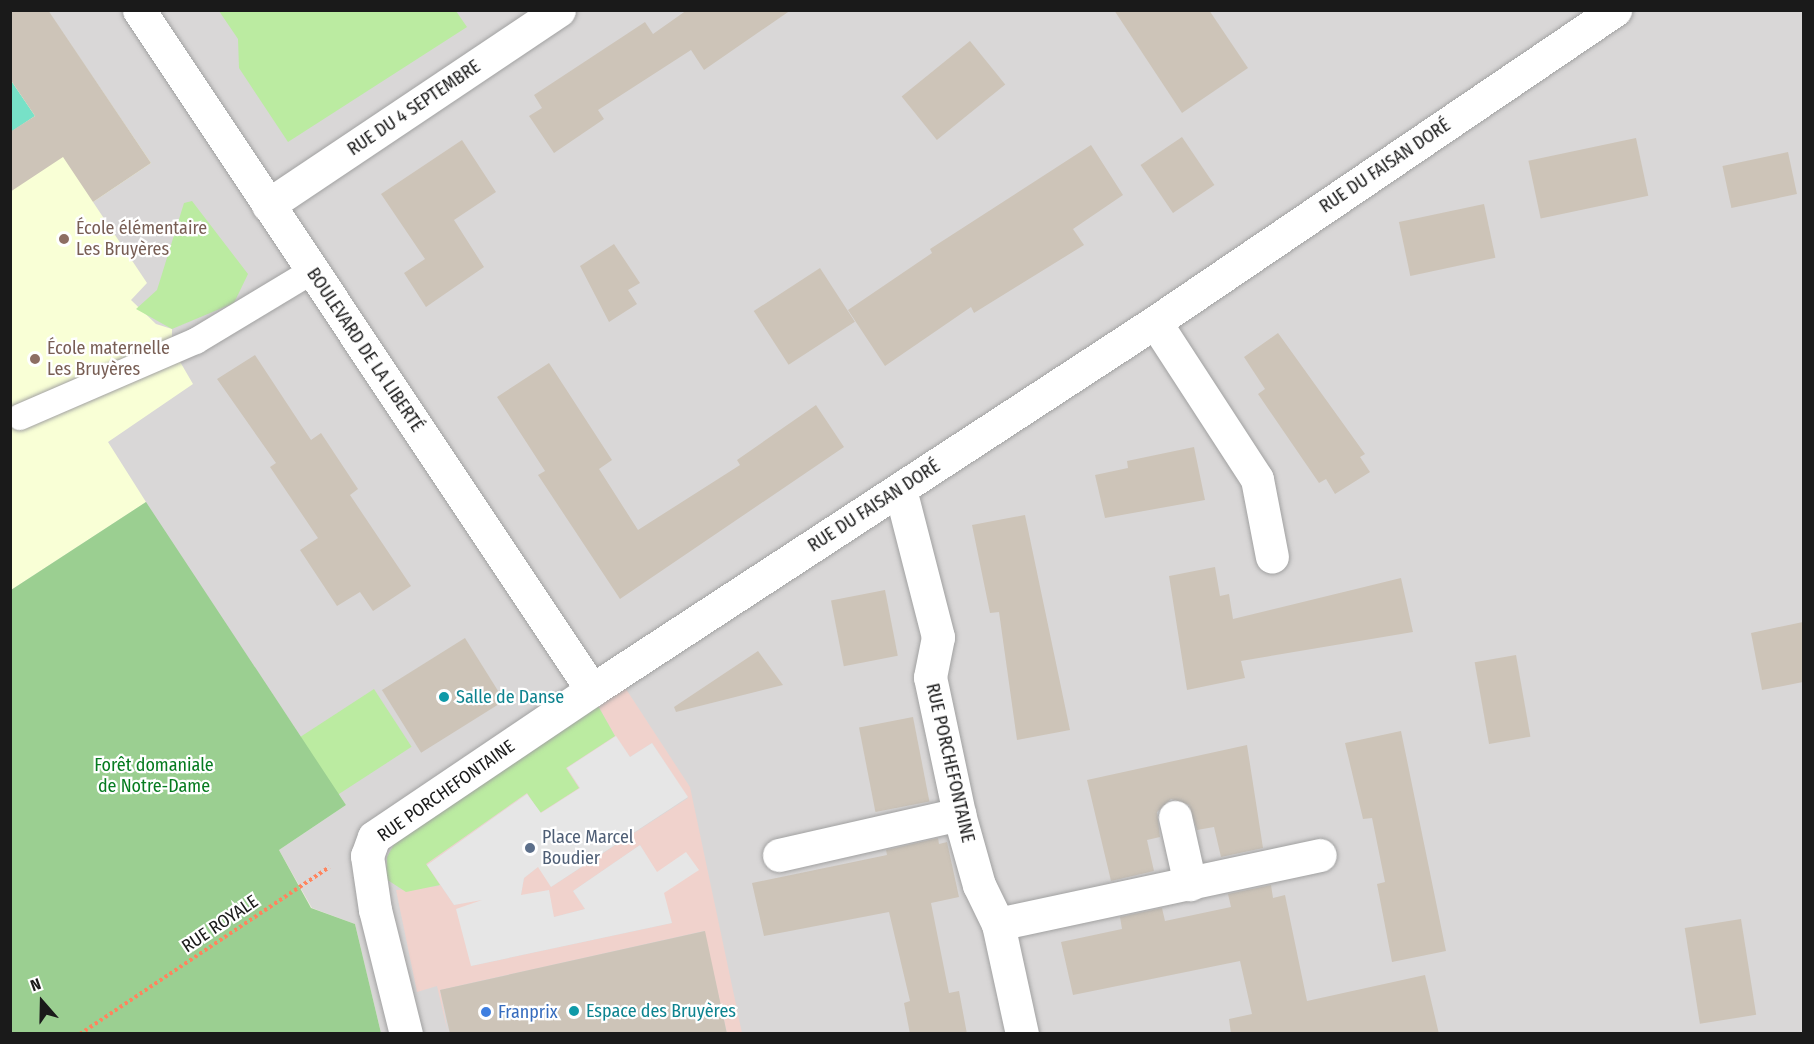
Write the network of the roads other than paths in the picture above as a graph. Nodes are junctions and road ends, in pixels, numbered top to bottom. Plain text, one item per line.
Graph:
1 (139, 10) edge
2 (559, 10) edge
3 (1615, 10) edge
4 (268, 205) junction
5 (312, 271) junction
6 (1155, 322) junction
7 (20, 417) dead end
8 (900, 489) junction
9 (1272, 557) dead end
10 (592, 690) junction
11 (960, 814) junction
12 (1175, 817) dead end
13 (779, 855) dead end
14 (1320, 855) dead end
15 (1190, 884) junction
16 (998, 924) junction
17 (406, 1034) edge
18 (1022, 1034) edge

1 - 4 street, BOULEVARD DE LA LIBERTÉ
2 - 4 street, RUE DU 4 SEPTEMBRE
3 - 6 street, RUE DU FAISAN DORÉ
4 - 5 street, BOULEVARD DE LA LIBERTÉ
5 - 7 lane
5 - 10 street, BOULEVARD DE LA LIBERTÉ
6 - 8 street, RUE DU FAISAN DORÉ
6 - 9 street
8 - 10 street, RUE DU FAISAN DORÉ
8 - 11 street, RUE PORCHEFONTAINE
10 - 17 street, RUE PORCHEFONTAINE
11 - 13 street
11 - 16 street, RUE PORCHEFONTAINE
12 - 15 street
14 - 15 street
15 - 16 street
16 - 18 street, RUE PORCHEFONTAINE

